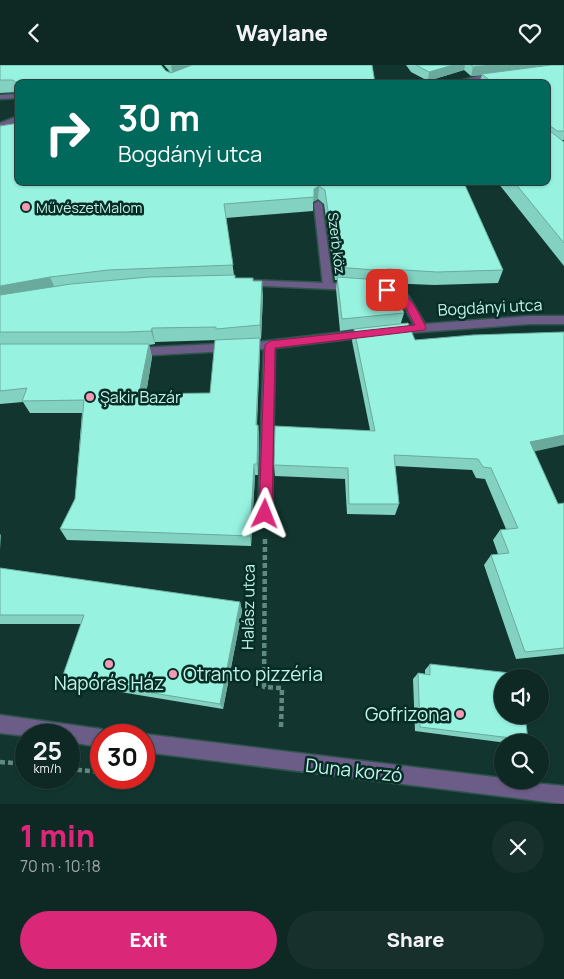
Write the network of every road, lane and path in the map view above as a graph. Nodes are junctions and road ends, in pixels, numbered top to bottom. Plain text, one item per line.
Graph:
1 (503, 75) edge
2 (471, 80) edge
3 (15, 96) edge
4 (0, 97) edge
5 (15, 119) edge
6 (0, 126) edge
7 (318, 204) edge
8 (230, 283) edge
9 (328, 285) junction
10 (564, 319) edge
11 (421, 327) junction
12 (270, 345) junction
13 (122, 352) edge
14 (265, 514) joint
15 (0, 725) edge
16 (90, 737) edge
17 (155, 744) edge
18 (280, 761) junction
19 (0, 762) edge
20 (15, 763) edge
21 (564, 795) edge

1 - 2 street
3 - 4 street
5 - 6 street
7 - 9 street, Szerb köz
8 - 9 street
9 - 11 street
10 - 11 street, Bogdányi utca
11 - 12 street, Bogdányi utca
12 - 13 street, Bogdányi utca
12 - 14 street
14 - 18 path, Halász utca
15 - 16 street
17 - 18 street, Duna korzó
18 - 21 street, Duna korzó
19 - 20 path

